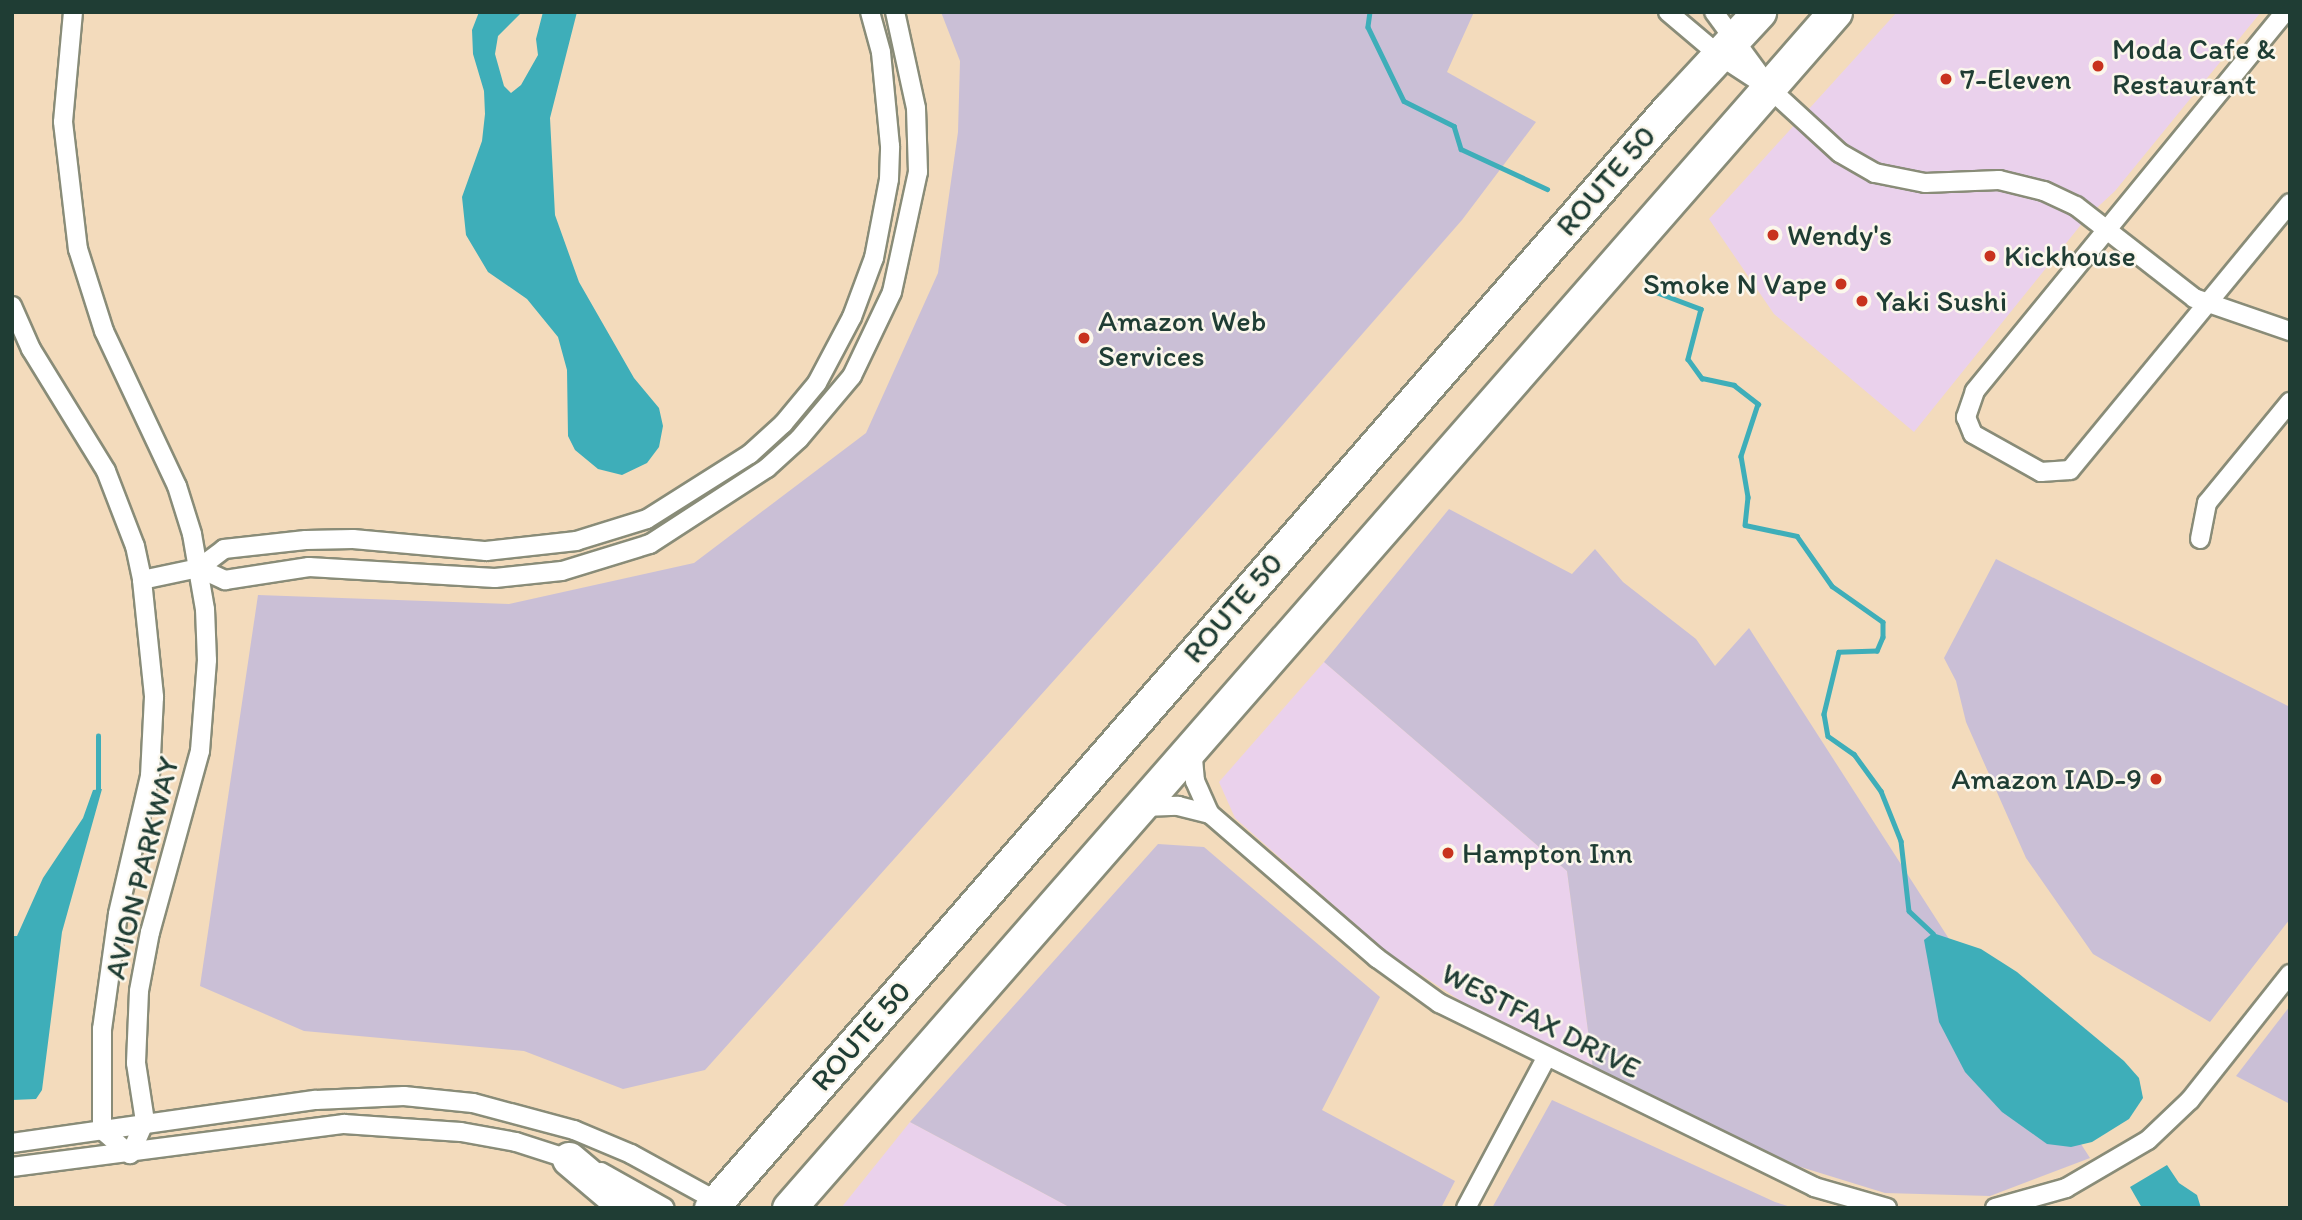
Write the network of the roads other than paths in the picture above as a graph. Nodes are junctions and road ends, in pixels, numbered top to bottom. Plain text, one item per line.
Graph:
1 (73, 12) edge
2 (870, 12) edge
3 (895, 12) edge
4 (1668, 12) edge
5 (1714, 12) edge
6 (1759, 12) edge
7 (1835, 12) edge
8 (2285, 12) edge
9 (1728, 47) junction
10 (1769, 88) junction
11 (2290, 203) edge
12 (2107, 229) junction
13 (2209, 303) junction
14 (12, 306) edge
15 (2290, 331) edge
16 (2290, 402) edge
17 (2200, 538) dead end
18 (199, 568) junction
19 (142, 580) junction
20 (1192, 744) junction
21 (1137, 807) junction
22 (1210, 814) junction
23 (2290, 974) edge
24 (1546, 1058) junction
25 (145, 1121) junction
26 (102, 1130) junction
27 (12, 1143) edge
28 (130, 1154) junction
29 (569, 1159) junction
30 (12, 1167) edge
31 (824, 1168) junction
32 (714, 1204) edge
33 (627, 1208) edge
34 (665, 1208) edge
35 (789, 1208) edge
36 (813, 1208) edge
37 (1466, 1208) edge
38 (1887, 1208) edge
39 (1995, 1208) edge

1 - 18 street, AVION PARKWAY
2 - 18 street
3 - 18 street
4 - 9 street
5 - 9 street
6 - 9 highway, ROUTE 50
7 - 10 highway, ROUTE 50
8 - 12 street
9 - 10 street
9 - 32 highway, ROUTE 50
10 - 12 street
10 - 20 highway, ROUTE 50
11 - 13 street
12 - 13 street
12 - 13 street
13 - 15 street
14 - 19 street, AVION PARKWAY
16 - 17 street
18 - 19 street
18 - 25 street, AVION PARKWAY
19 - 26 street, AVION PARKWAY
20 - 21 highway, ROUTE 50
20 - 22 street, WESTFAX DRIVE
21 - 22 street, WESTFAX DRIVE
21 - 31 highway, ROUTE 50
22 - 24 street, WESTFAX DRIVE
23 - 39 street
24 - 37 street
24 - 38 street, WESTFAX DRIVE
25 - 26 street
25 - 28 street
25 - 32 street
26 - 27 street
26 - 28 street
28 - 29 street
28 - 30 street
29 - 33 highway
29 - 34 street
31 - 35 highway, ROUTE 50
31 - 36 highway

